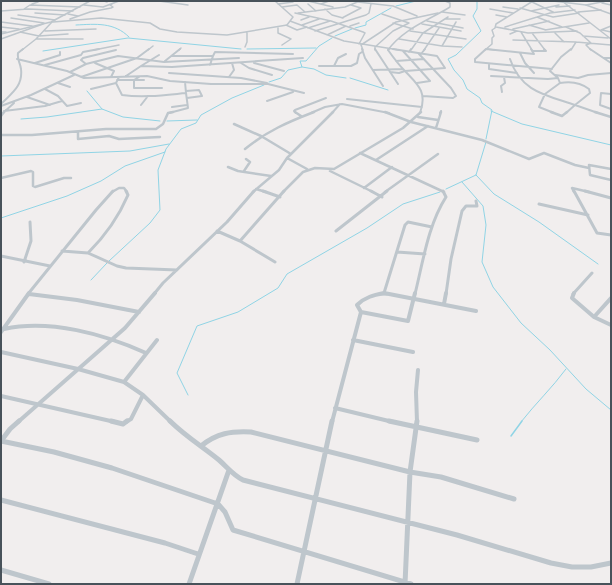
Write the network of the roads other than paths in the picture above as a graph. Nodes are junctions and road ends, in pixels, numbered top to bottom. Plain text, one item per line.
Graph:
1 (37, 1) edge
2 (90, 1) edge
3 (104, 1) edge
4 (119, 1) edge
5 (159, 1) edge
6 (275, 1) edge
7 (293, 1) edge
8 (308, 1) edge
9 (329, 1) edge
10 (359, 1) edge
11 (445, 1) edge
12 (532, 1) edge
13 (553, 1) edge
14 (562, 1) edge
15 (569, 1) edge
16 (607, 1) edge
17 (107, 2) dead end
18 (565, 2) junction
19 (601, 3) junction
20 (112, 4) junction
21 (278, 4) junction
22 (308, 4) dead end
23 (320, 4) junction
24 (371, 4) junction
25 (30, 5) junction
26 (84, 5) junction
27 (188, 5) dead end
28 (297, 5) junction
29 (351, 5) junction
30 (559, 5) dead end
31 (586, 5) junction
32 (611, 5) edge
33 (551, 6) junction
34 (570, 6) junction
35 (80, 7) junction
36 (282, 7) junction
37 (503, 7) dead end
38 (555, 7) junction
39 (336, 8) junction
40 (544, 8) junction
41 (23, 9) junction
42 (325, 9) junction
43 (490, 9) dead end
44 (519, 9) junction
45 (1, 10) edge
46 (55, 10) junction
47 (429, 10) dead end
48 (564, 10) junction
49 (575, 10) junction
50 (601, 10) junction
51 (73, 11) junction
52 (316, 11) junction
53 (530, 11) junction
54 (305, 12) junction
55 (442, 12) junction
56 (554, 12) junction
57 (35, 13) dead end
58 (295, 13) junction
59 (424, 13) dead end
60 (513, 13) junction
61 (579, 13) junction
62 (48, 14) junction
63 (67, 14) junction
64 (290, 14) junction
65 (382, 14) dead end
66 (428, 14) junction
67 (437, 14) junction
68 (611, 14) edge
69 (18, 15) dead end
70 (465, 15) dead end
71 (496, 15) dead end
72 (544, 15) junction
73 (80, 16) junction
74 (310, 16) junction
75 (418, 16) junction
76 (507, 17) junction
77 (537, 17) junction
78 (11, 18) dead end
79 (93, 18) junction
80 (342, 18) junction
81 (320, 19) junction
82 (445, 19) junction
83 (460, 19) dead end
84 (55, 20) junction
85 (301, 20) dead end
86 (350, 20) junction
87 (65, 21) junction
88 (290, 21) junction
89 (331, 21) junction
90 (400, 21) junction
91 (427, 21) junction
92 (549, 21) junction
93 (1, 22) edge
94 (52, 22) junction
95 (456, 22) dead end
96 (590, 22) junction
97 (46, 23) junction
98 (393, 23) junction
99 (340, 24) junction
100 (359, 24) dead end
101 (422, 24) junction
102 (437, 24) junction
103 (302, 25) junction
104 (529, 25) junction
105 (1, 26) edge
106 (32, 26) junction
107 (286, 26) junction
108 (348, 26) junction
109 (403, 26) junction
110 (453, 26) junction
111 (611, 26) edge
112 (64, 27) dead end
113 (432, 27) junction
114 (496, 27) junction
115 (504, 27) junction
116 (564, 27) junction
117 (278, 28) junction
118 (308, 28) junction
119 (439, 28) junction
120 (463, 28) dead end
121 (19, 29) junction
122 (96, 29) dead end
123 (413, 29) junction
124 (512, 29) junction
125 (60, 30) junction
126 (450, 30) junction
127 (545, 30) junction
128 (601, 30) junction
129 (45, 31) junction
130 (315, 31) junction
131 (410, 31) junction
132 (461, 31) dead end
133 (518, 31) junction
134 (577, 31) junction
135 (20, 32) junction
136 (247, 32) junction
137 (521, 32) junction
138 (611, 32) edge
139 (1, 33) edge
140 (423, 33) junction
141 (532, 33) junction
142 (554, 33) junction
143 (68, 34) dead end
144 (435, 34) junction
145 (510, 34) dead end
146 (327, 35) junction
147 (39, 36) junction
148 (447, 36) junction
149 (584, 36) junction
150 (466, 38) dead end
151 (610, 38) edge
152 (1, 39) edge
153 (36, 39) junction
154 (83, 39) dead end
155 (399, 39) junction
156 (513, 40) dead end
157 (526, 40) junction
158 (538, 41) junction
159 (417, 42) junction
160 (564, 42) junction
161 (576, 42) junction
162 (590, 43) junction
163 (282, 44) dead end
164 (428, 44) junction
165 (119, 45) dead end
166 (360, 45) junction
167 (611, 45) edge
168 (153, 46) dead end
169 (442, 46) junction
170 (374, 47) junction
171 (462, 47) dead end
172 (181, 48) dead end
173 (245, 48) dead end
174 (389, 49) junction
175 (486, 49) junction
176 (116, 50) dead end
177 (403, 51) junction
178 (532, 51) junction
179 (60, 52) dead end
180 (362, 52) junction
181 (410, 52) junction
182 (520, 53) junction
183 (241, 54) junction
184 (293, 54) dead end
185 (346, 54) dead end
186 (419, 54) junction
187 (159, 55) dead end
188 (172, 56) junction
189 (213, 56) junction
190 (137, 58) junction
191 (239, 58) junction
192 (303, 58) dead end
193 (603, 58) junction
194 (611, 58) edge
195 (17, 59) junction
196 (424, 59) junction
197 (510, 59) dead end
198 (149, 60) junction
199 (211, 60) junction
200 (410, 60) junction
201 (396, 61) junction
202 (164, 62) junction
203 (252, 62) junction
204 (34, 63) junction
205 (94, 63) junction
206 (237, 63) junction
207 (241, 63) junction
208 (611, 63) edge
209 (86, 64) junction
210 (232, 64) junction
211 (44, 65) junction
212 (210, 65) junction
213 (489, 65) junction
214 (141, 66) junction
215 (319, 66) dead end
216 (334, 66) junction
217 (172, 67) junction
218 (513, 67) junction
219 (528, 67) junction
220 (106, 68) junction
221 (156, 68) junction
222 (387, 69) junction
223 (432, 69) junction
224 (552, 69) junction
225 (373, 70) junction
226 (404, 70) junction
227 (419, 70) junction
228 (284, 71) dead end
229 (70, 72) junction
230 (390, 72) junction
231 (168, 73) junction
232 (517, 73) junction
233 (534, 73) dead end
234 (611, 73) edge
235 (74, 75) junction
236 (272, 75) dead end
237 (556, 75) junction
238 (126, 76) junction
239 (139, 76) junction
240 (491, 76) dead end
241 (111, 77) junction
242 (119, 77) junction
243 (229, 77) junction
244 (504, 77) junction
245 (519, 77) junction
246 (80, 78) junction
247 (161, 78) junction
248 (558, 78) junction
249 (548, 79) junction
250 (134, 80) junction
251 (144, 80) dead end
252 (117, 82) junction
253 (185, 82) junction
254 (417, 82) junction
255 (560, 82) junction
256 (58, 83) junction
257 (268, 84) junction
258 (398, 84) dead end
259 (383, 86) dead end
260 (70, 87) dead end
261 (162, 88) dead end
262 (45, 89) junction
263 (91, 89) dead end
264 (294, 91) junction
265 (186, 92) junction
266 (502, 92) dead end
267 (304, 93) dead end
268 (545, 94) junction
269 (611, 94) edge
270 (148, 96) junction
271 (423, 96) junction
272 (26, 97) junction
273 (187, 98) junction
274 (326, 98) dead end
275 (347, 99) dead end
276 (19, 100) junction
277 (62, 101) junction
278 (267, 101) dead end
279 (81, 103) dead end
280 (340, 104) junction
281 (1, 105) edge
282 (50, 105) junction
283 (142, 105) dead end
284 (575, 105) junction
285 (187, 106) junction
286 (172, 107) dead end
287 (422, 107) junction
288 (611, 109) edge
289 (4, 111) junction
290 (441, 111) dead end
291 (1, 116) edge
292 (301, 116) junction
293 (418, 116) junction
294 (611, 117) edge
295 (438, 120) junction
296 (411, 122) junction
297 (234, 124) dead end
298 (428, 126) junction
299 (436, 128) junction
300 (78, 132) junction
301 (1, 135) edge
302 (260, 136) junction
303 (160, 137) dead end
304 (245, 149) dead end
305 (360, 153) junction
306 (291, 154) junction
307 (438, 154) dead end
308 (286, 158) junction
309 (246, 159) dead end
310 (376, 160) junction
311 (228, 167) dead end
312 (392, 167) junction
313 (589, 168) junction
314 (307, 169) junction
315 (611, 169) edge
316 (244, 171) junction
317 (330, 171) junction
318 (409, 174) junction
319 (271, 176) junction
320 (1, 178) edge
321 (71, 178) dead end
322 (611, 180) edge
323 (364, 188) junction
324 (256, 189) junction
325 (280, 197) junction
326 (382, 197) junction
327 (611, 198) edge
328 (476, 201) dead end
329 (539, 204) dead end
330 (588, 215) junction
331 (30, 222) dead end
332 (432, 227) junction
333 (217, 231) junction
334 (336, 231) dead end
335 (611, 235) edge
336 (240, 241) junction
337 (62, 251) junction
338 (398, 252) junction
339 (88, 253) junction
340 (425, 254) junction
341 (1, 256) edge
342 (24, 262) junction
343 (275, 262) dead end
344 (50, 266) junction
345 (177, 270) junction
346 (592, 273) dead end
347 (384, 293) junction
348 (29, 294) junction
349 (415, 298) junction
350 (611, 298) edge
351 (444, 304) junction
352 (476, 311) dead end
353 (139, 312) junction
354 (361, 312) junction
355 (594, 317) junction
356 (611, 325) edge
357 (2, 331) edge
358 (112, 339) junction
359 (157, 340) dead end
360 (354, 340) junction
361 (1, 352) edge
362 (412, 352) dead end
363 (146, 353) junction
364 (78, 369) junction
365 (418, 370) dead end
366 (124, 382) junction
367 (143, 395) junction
368 (1, 396) edge
369 (39, 404) junction
370 (335, 408) junction
371 (417, 428) junction
372 (477, 440) dead end
373 (1, 441) edge
374 (201, 446) junction
375 (326, 450) junction
376 (229, 470) junction
377 (410, 472) junction
378 (316, 498) junction
379 (514, 499) dead end
380 (1, 500) edge
381 (218, 504) junction
382 (408, 522) junction
383 (304, 553) junction
384 (198, 554) junction
385 (611, 563) edge
386 (1, 570) edge
387 (405, 583) edge
388 (49, 584) edge
389 (189, 584) edge
390 (297, 584) edge
391 (411, 584) edge

1 - 25 street
2 - 26 street
3 - 17 street
4 - 20 street
5 - 27 street
6 - 21 street
7 - 21 street
7 - 28 street
8 - 23 street
9 - 23 street
10 - 24 street
10 - 29 street
11 - 55 street
12 - 40 street
12 - 44 street
13 - 18 street
14 - 18 street
15 - 18 street
16 - 19 street
18 - 31 street
18 - 34 street
19 - 31 street
19 - 32 street
20 - 26 street
20 - 73 street
21 - 36 street
22 - 52 street
23 - 39 street
24 - 75 street
24 - 86 street
25 - 35 street
25 - 41 street
26 - 35 street
28 - 36 street
28 - 54 street
29 - 39 street
29 - 80 street
30 - 33 street
31 - 50 street
33 - 38 street
33 - 40 street
34 - 38 street
34 - 49 street
35 - 51 street
36 - 64 street
37 - 44 street
38 - 48 street
39 - 42 street
40 - 53 street
40 - 56 street
41 - 45 street
41 - 46 street
42 - 52 street
42 - 80 street
43 - 60 street
44 - 53 street
44 - 60 street
46 - 51 street
46 - 62 street
47 - 67 street
48 - 49 street
48 - 56 street
49 - 61 street
50 - 61 street
50 - 68 street
51 - 63 street
52 - 54 street
53 - 72 street
54 - 58 street
55 - 67 street
55 - 70 street
56 - 72 street
57 - 62 street
58 - 64 street
58 - 74 street
59 - 66 street
60 - 76 street
61 - 72 street
61 - 96 street
62 - 63 street
63 - 73 street
63 - 84 street
64 - 88 street
65 - 90 street
66 - 67 street
66 - 75 street
67 - 82 street
67 - 91 street
69 - 84 street
71 - 76 street
72 - 77 street
73 - 79 street
73 - 87 street
74 - 81 street
74 - 85 street
75 - 90 street
76 - 114 street
77 - 92 street
77 - 115 street
78 - 97 street
79 - 87 street
79 - 136 street
80 - 86 street
81 - 89 street
81 - 103 street
82 - 83 street
82 - 102 street
84 - 94 street
86 - 99 street
87 - 94 street
88 - 103 street
88 - 107 street
89 - 99 street
89 - 118 street
90 - 98 street
90 - 109 street
91 - 101 street
91 - 102 street
92 - 104 street
92 - 116 street
93 - 106 street
94 - 97 street
94 - 129 street
95 - 110 street
96 - 116 street
96 - 128 street
97 - 106 street
97 - 135 street
98 - 109 street
98 - 166 street
99 - 108 street
99 - 130 street
100 - 108 street
101 - 113 street
101 - 123 street
102 - 110 street
102 - 113 street
103 - 118 street
104 - 124 street
104 - 127 street
105 - 121 street
106 - 121 street
107 - 117 street
107 - 118 street
108 - 146 street
108 - 166 street
109 - 123 street
109 - 170 street
110 - 120 street
110 - 126 street
111 - 128 street
112 - 125 street
113 - 119 street
113 - 140 street
114 - 115 street
114 - 175 street
115 - 124 street
116 - 127 street
116 - 134 street
117 - 136 street
117 - 163 street
118 - 130 street
119 - 126 street
119 - 144 street
121 - 139 street
122 - 125 street
123 - 131 street
124 - 133 street
125 - 129 street
126 - 132 street
126 - 148 street
127 - 142 street
128 - 138 street
128 - 151 street
129 - 147 street
130 - 146 street
131 - 140 street
131 - 155 street
133 - 137 street
133 - 145 street
134 - 142 street
134 - 149 street
135 - 147 street
135 - 152 street
136 - 173 street
137 - 141 street
137 - 157 street
140 - 144 street
140 - 159 street
141 - 142 street
141 - 158 street
142 - 160 street
143 - 147 street
144 - 148 street
144 - 164 street
146 - 166 street
147 - 153 street
148 - 150 street
148 - 169 street
149 - 151 street
149 - 162 street
153 - 154 street
153 - 195 street
155 - 159 street
155 - 174 street
156 - 157 street
157 - 158 street
157 - 178 street
158 - 160 street
158 - 178 street
159 - 164 street
159 - 181 street
160 - 161 street
161 - 162 street
161 - 224 street
162 - 167 street
162 - 193 street
164 - 169 street
164 - 186 street
165 - 211 street
166 - 170 street
166 - 180 street
168 - 190 street
169 - 171 street
170 - 174 street
170 - 222 street
172 - 188 street
174 - 177 street
174 - 201 street
175 - 182 street
175 - 213 street
176 - 209 street
177 - 181 street
177 - 200 street
178 - 182 street
179 - 204 street
180 - 216 street
180 - 225 street
181 - 186 street
182 - 219 street
183 - 184 street
183 - 189 street
183 - 191 street
185 - 216 street
186 - 196 street
186 - 223 street
187 - 198 street
188 - 189 street
188 - 202 street
189 - 199 street
190 - 198 street
190 - 205 street
190 - 220 street
191 - 199 street
191 - 206 street
192 - 203 street
193 - 194 street
193 - 208 street
195 - 204 street
195 - 281 street
196 - 200 street
196 - 223 street
197 - 218 street
198 - 202 street
198 - 214 street
199 - 202 street
199 - 212 street
200 - 201 street
200 - 227 street
201 - 226 street
202 - 221 street
203 - 207 street
203 - 228 street
204 - 211 street
205 - 209 street
205 - 220 street
206 - 207 street
206 - 210 street
207 - 236 street
209 - 229 street
210 - 212 street
210 - 243 street
211 - 229 street
212 - 217 street
213 - 218 street
213 - 232 street
214 - 221 street
214 - 238 street
215 - 216 street
217 - 221 street
217 - 231 street
218 - 219 street
218 - 232 street
219 - 224 street
219 - 233 street
220 - 241 street
220 - 246 street
222 - 225 street
222 - 226 street
222 - 230 street
223 - 227 street
223 - 271 street
224 - 237 street
225 - 259 street
226 - 227 street
226 - 230 street
226 - 254 street
227 - 254 street
229 - 235 street
230 - 258 street
231 - 243 street
231 - 247 street
232 - 245 street
234 - 237 street
235 - 246 street
235 - 256 street
237 - 248 street
238 - 239 street
238 - 242 street
239 - 247 street
239 - 250 street
240 - 244 street
241 - 242 street
241 - 246 street
242 - 252 street
243 - 257 street
244 - 245 street
244 - 266 street
245 - 249 street
245 - 268 street
247 - 253 street
248 - 249 street
248 - 255 street
249 - 255 street
250 - 251 street
250 - 252 street
250 - 261 street
252 - 263 street
252 - 270 street
253 - 257 street
253 - 265 street
254 - 271 street
255 - 268 street
255 - 284 street
256 - 260 street
256 - 262 street
257 - 264 street
262 - 272 street
262 - 277 street
264 - 267 street
264 - 278 street
265 - 270 street
265 - 273 street
265 - 273 street
268 - 284 street
268 - 284 street
269 - 288 street
270 - 283 street
271 - 287 street
272 - 276 street
272 - 282 street
273 - 285 street
274 - 292 street
275 - 287 street
276 - 281 street
276 - 289 street
277 - 279 street
277 - 282 street
280 - 292 street
280 - 296 street
280 - 306 street
282 - 289 street
284 - 294 street
285 - 286 street
285 - 300 street
287 - 293 street
289 - 291 street
290 - 295 street
292 - 302 street
293 - 295 street
293 - 296 street
295 - 299 street
296 - 298 street
296 - 305 street
297 - 302 street
298 - 299 street
298 - 310 street
299 - 313 street
300 - 301 street
300 - 303 street
302 - 304 street
302 - 306 street
305 - 310 street
305 - 317 street
306 - 308 street
307 - 318 street
308 - 314 street
308 - 319 street
309 - 316 street
310 - 312 street
311 - 316 street
312 - 318 street
312 - 323 street
313 - 315 street
313 - 322 street
314 - 317 street
314 - 325 street
316 - 319 street
317 - 323 street
318 - 326 street
318 - 332 street
319 - 324 street
320 - 321 street
323 - 326 street
324 - 325 street
324 - 333 street
325 - 336 street
326 - 334 street
327 - 330 street
328 - 351 street
329 - 330 street
330 - 335 street
331 - 342 street
332 - 338 street
332 - 340 street
333 - 336 street
333 - 345 street
336 - 343 street
337 - 339 street
337 - 339 street
337 - 344 street
338 - 340 street
338 - 347 street
339 - 345 street
340 - 349 street
341 - 342 street
342 - 344 street
344 - 348 street
345 - 353 street
346 - 355 street
347 - 349 street
347 - 354 street
348 - 353 street
348 - 357 street
349 - 351 street
349 - 354 street
350 - 355 street
351 - 352 street
353 - 358 street
354 - 360 street
355 - 356 street
357 - 358 street
358 - 363 street
358 - 364 street
359 - 363 street
360 - 362 street
360 - 370 street
361 - 364 street
363 - 366 street
364 - 366 street
364 - 369 street
365 - 371 street
366 - 367 street
367 - 369 street
367 - 374 street
368 - 369 street
369 - 373 street
370 - 371 street
370 - 375 street
371 - 372 street
371 - 377 street
373 - 381 street
374 - 375 street
374 - 376 street
375 - 377 street
375 - 378 street
376 - 378 street
376 - 381 street
377 - 379 street
377 - 382 street
378 - 382 street
378 - 383 street
380 - 384 street
381 - 383 street
381 - 384 street
382 - 385 street
382 - 387 street
383 - 387 street
383 - 390 street
384 - 389 street
386 - 388 street
387 - 391 street

